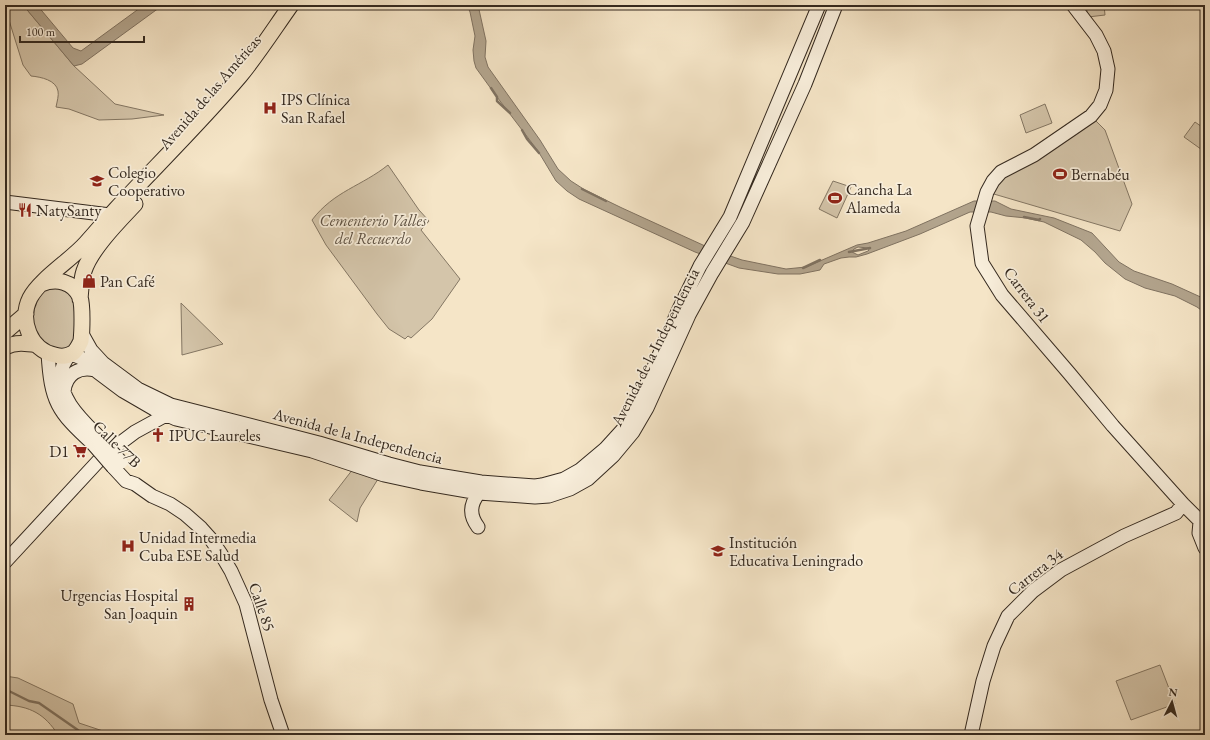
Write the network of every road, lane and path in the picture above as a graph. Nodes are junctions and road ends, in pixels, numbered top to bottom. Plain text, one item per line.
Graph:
1 (291, 5) edge
2 (303, 5) edge
3 (819, 5) edge
4 (836, 5) edge
5 (1073, 5) edge
6 (5, 202) edge
7 (110, 215) junction
8 (726, 238) junction
9 (41, 284) junction
10 (80, 299) junction
11 (26, 314) junction
12 (5, 332) edge
13 (82, 334) junction
14 (5, 347) edge
15 (42, 349) junction
16 (70, 354) junction
17 (95, 370) junction
18 (64, 391) junction
19 (166, 415) junction
20 (96, 441) junction
21 (103, 456) junction
22 (117, 465) junction
23 (135, 484) joint
24 (479, 493) junction
25 (1183, 504) junction
26 (1203, 522) edge
27 (478, 527) dead end
28 (1205, 548) edge
29 (5, 562) edge
30 (972, 729) edge
31 (283, 735) edge

1 - 7 main road, Avenida de las Américas
2 - 10 main road, Avenida de las Américas
3 - 8 main road, Avenida de la Independencia
4 - 8 main road, Avenida de la Independencia
5 - 25 main road, Carrera 31
6 - 7 main road
7 - 9 main road, Avenida de las Américas
8 - 13 main road, Avenida de la Independencia
8 - 24 main road, Avenida de la Independencia
9 - 10 main road
9 - 11 main road, Avenida de las Américas
10 - 13 main road
11 - 12 main road, Avenida de las Américas
11 - 15 main road
13 - 16 main road
14 - 15 main road
15 - 16 main road
15 - 20 main road, Calle 77B
16 - 17 main road, Avenida de la Independencia
16 - 18 main road, Calle 77B
17 - 18 main road
17 - 19 main road, Avenida de la Independencia
18 - 20 main road, Calle 77B
19 - 21 main road
19 - 24 main road, Avenida de la Independencia
20 - 21 main road, Calle 77B, bridge
20 - 22 main road, Calle 77B, bridge
21 - 22 main road, Calle 77B, bridge
21 - 29 main road
22 - 23 main road, Calle 77B
23 - 31 main road, Calle 85
24 - 27 main road
25 - 26 main road, Carrera 31
25 - 30 main road, Carrera 34
26 - 28 main road

